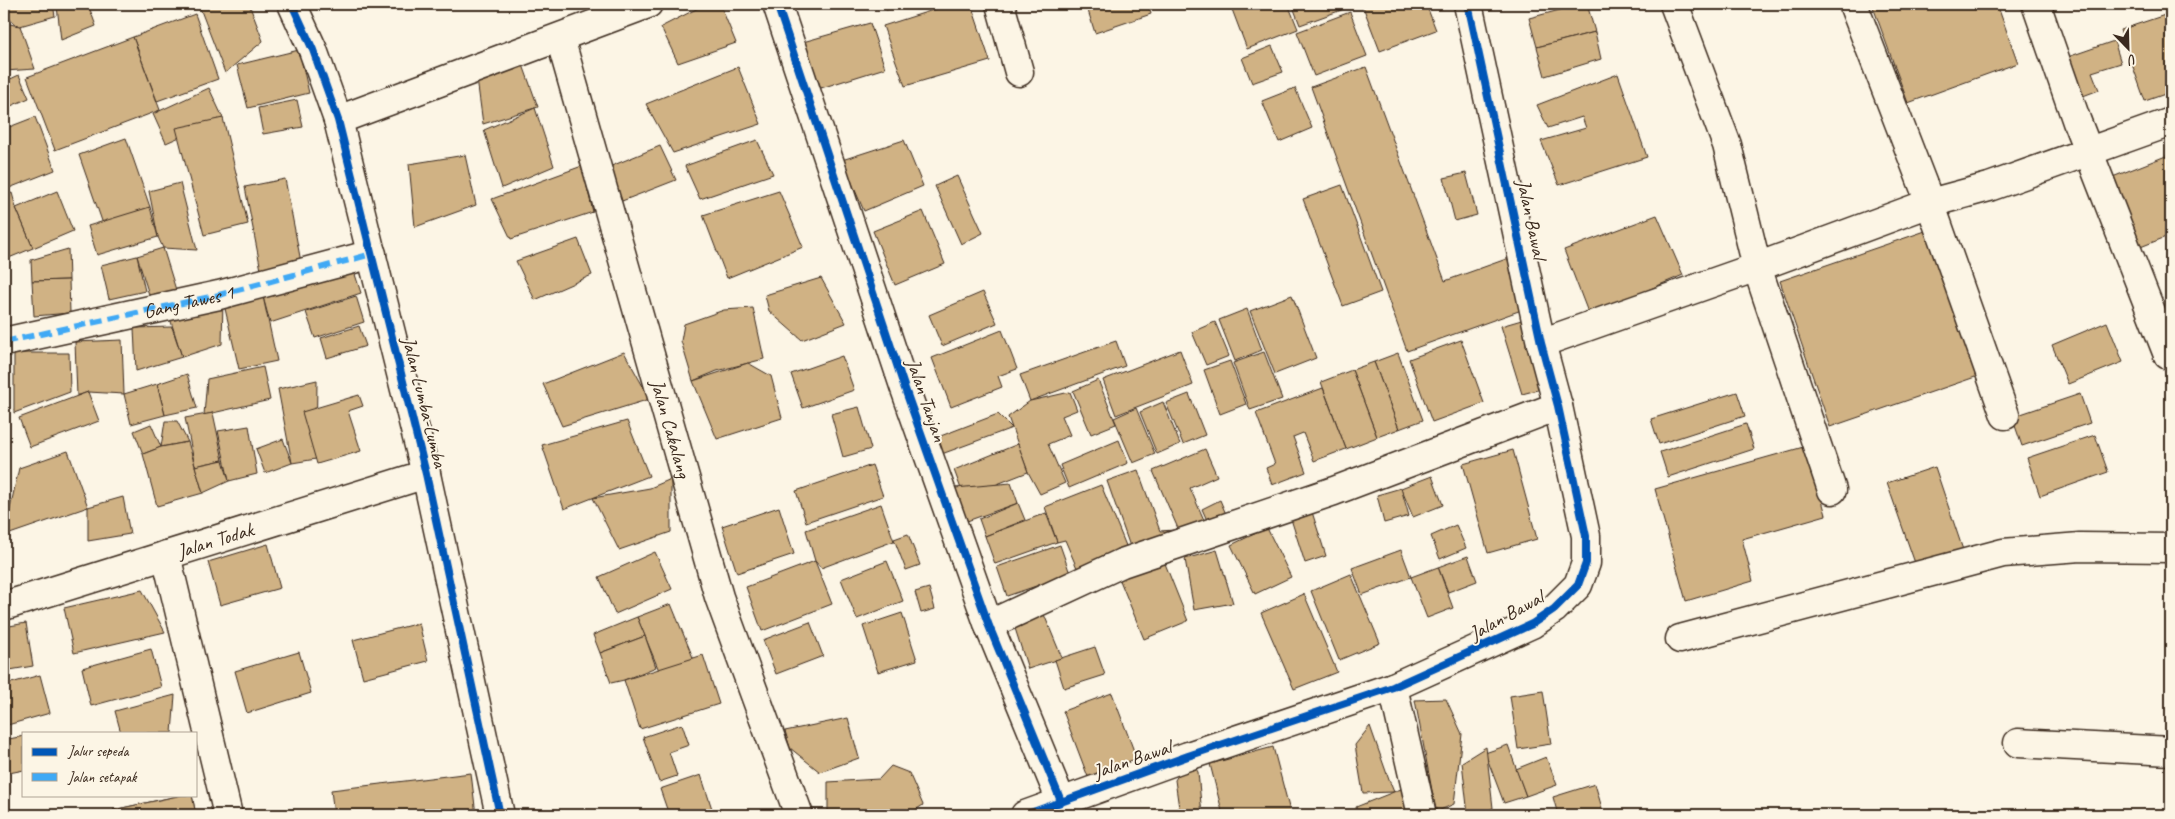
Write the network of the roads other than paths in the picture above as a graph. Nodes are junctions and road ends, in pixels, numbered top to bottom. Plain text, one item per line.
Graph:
1 (292, 4) edge
2 (648, 4) edge
3 (777, 4) edge
4 (1000, 4) edge
5 (1468, 4) edge
6 (1674, 4) edge
7 (1853, 4) edge
8 (2036, 4) edge
9 (560, 38) junction
10 (1019, 72) dead end
11 (338, 120) junction
12 (2171, 122) edge
13 (2089, 152) junction
14 (1930, 203) junction
15 (372, 254) junction
16 (1757, 267) junction
17 (4, 342) edge
18 (1542, 343) junction
19 (2168, 355) dead end
20 (1558, 406) junction
21 (2004, 415) dead end
22 (426, 474) junction
23 (1832, 490) dead end
24 (2171, 548) edge
25 (166, 555) junction
26 (4, 606) edge
27 (989, 626) junction
28 (1680, 639) dead end
29 (1392, 687) junction
30 (2018, 743) dead end
31 (2171, 751) edge
32 (1061, 801) junction
33 (228, 815) edge
34 (500, 815) edge
35 (799, 815) edge
36 (1025, 815) edge
37 (1422, 815) edge

1 - 11 street, Jalan Lumba-Lumba
2 - 9 street
3 - 27 street, Jalan Tanjan
4 - 10 street
5 - 18 street, Jalan Bawal
6 - 16 street
7 - 14 street
8 - 13 street
9 - 11 street
9 - 35 street, Jalan Cakalang
11 - 15 street, Jalan Lumba-Lumba
12 - 13 street
13 - 14 street
13 - 19 street
14 - 16 street
14 - 21 street
15 - 17 street, Gang Tawes 1
15 - 22 street, Jalan Lumba-Lumba
16 - 18 street
16 - 23 street
18 - 20 street, Jalan Bawal
20 - 27 street
20 - 29 street, Jalan Bawal
22 - 25 street, Jalan Todak
22 - 34 street, Jalan Lumba-Lumba
24 - 28 street
25 - 26 street, Jalan Todak
25 - 33 street
27 - 32 street, Jalan Tanjan
29 - 32 street, Jalan Bawal
29 - 37 street
30 - 31 street
32 - 36 street, Jalan Bawal

